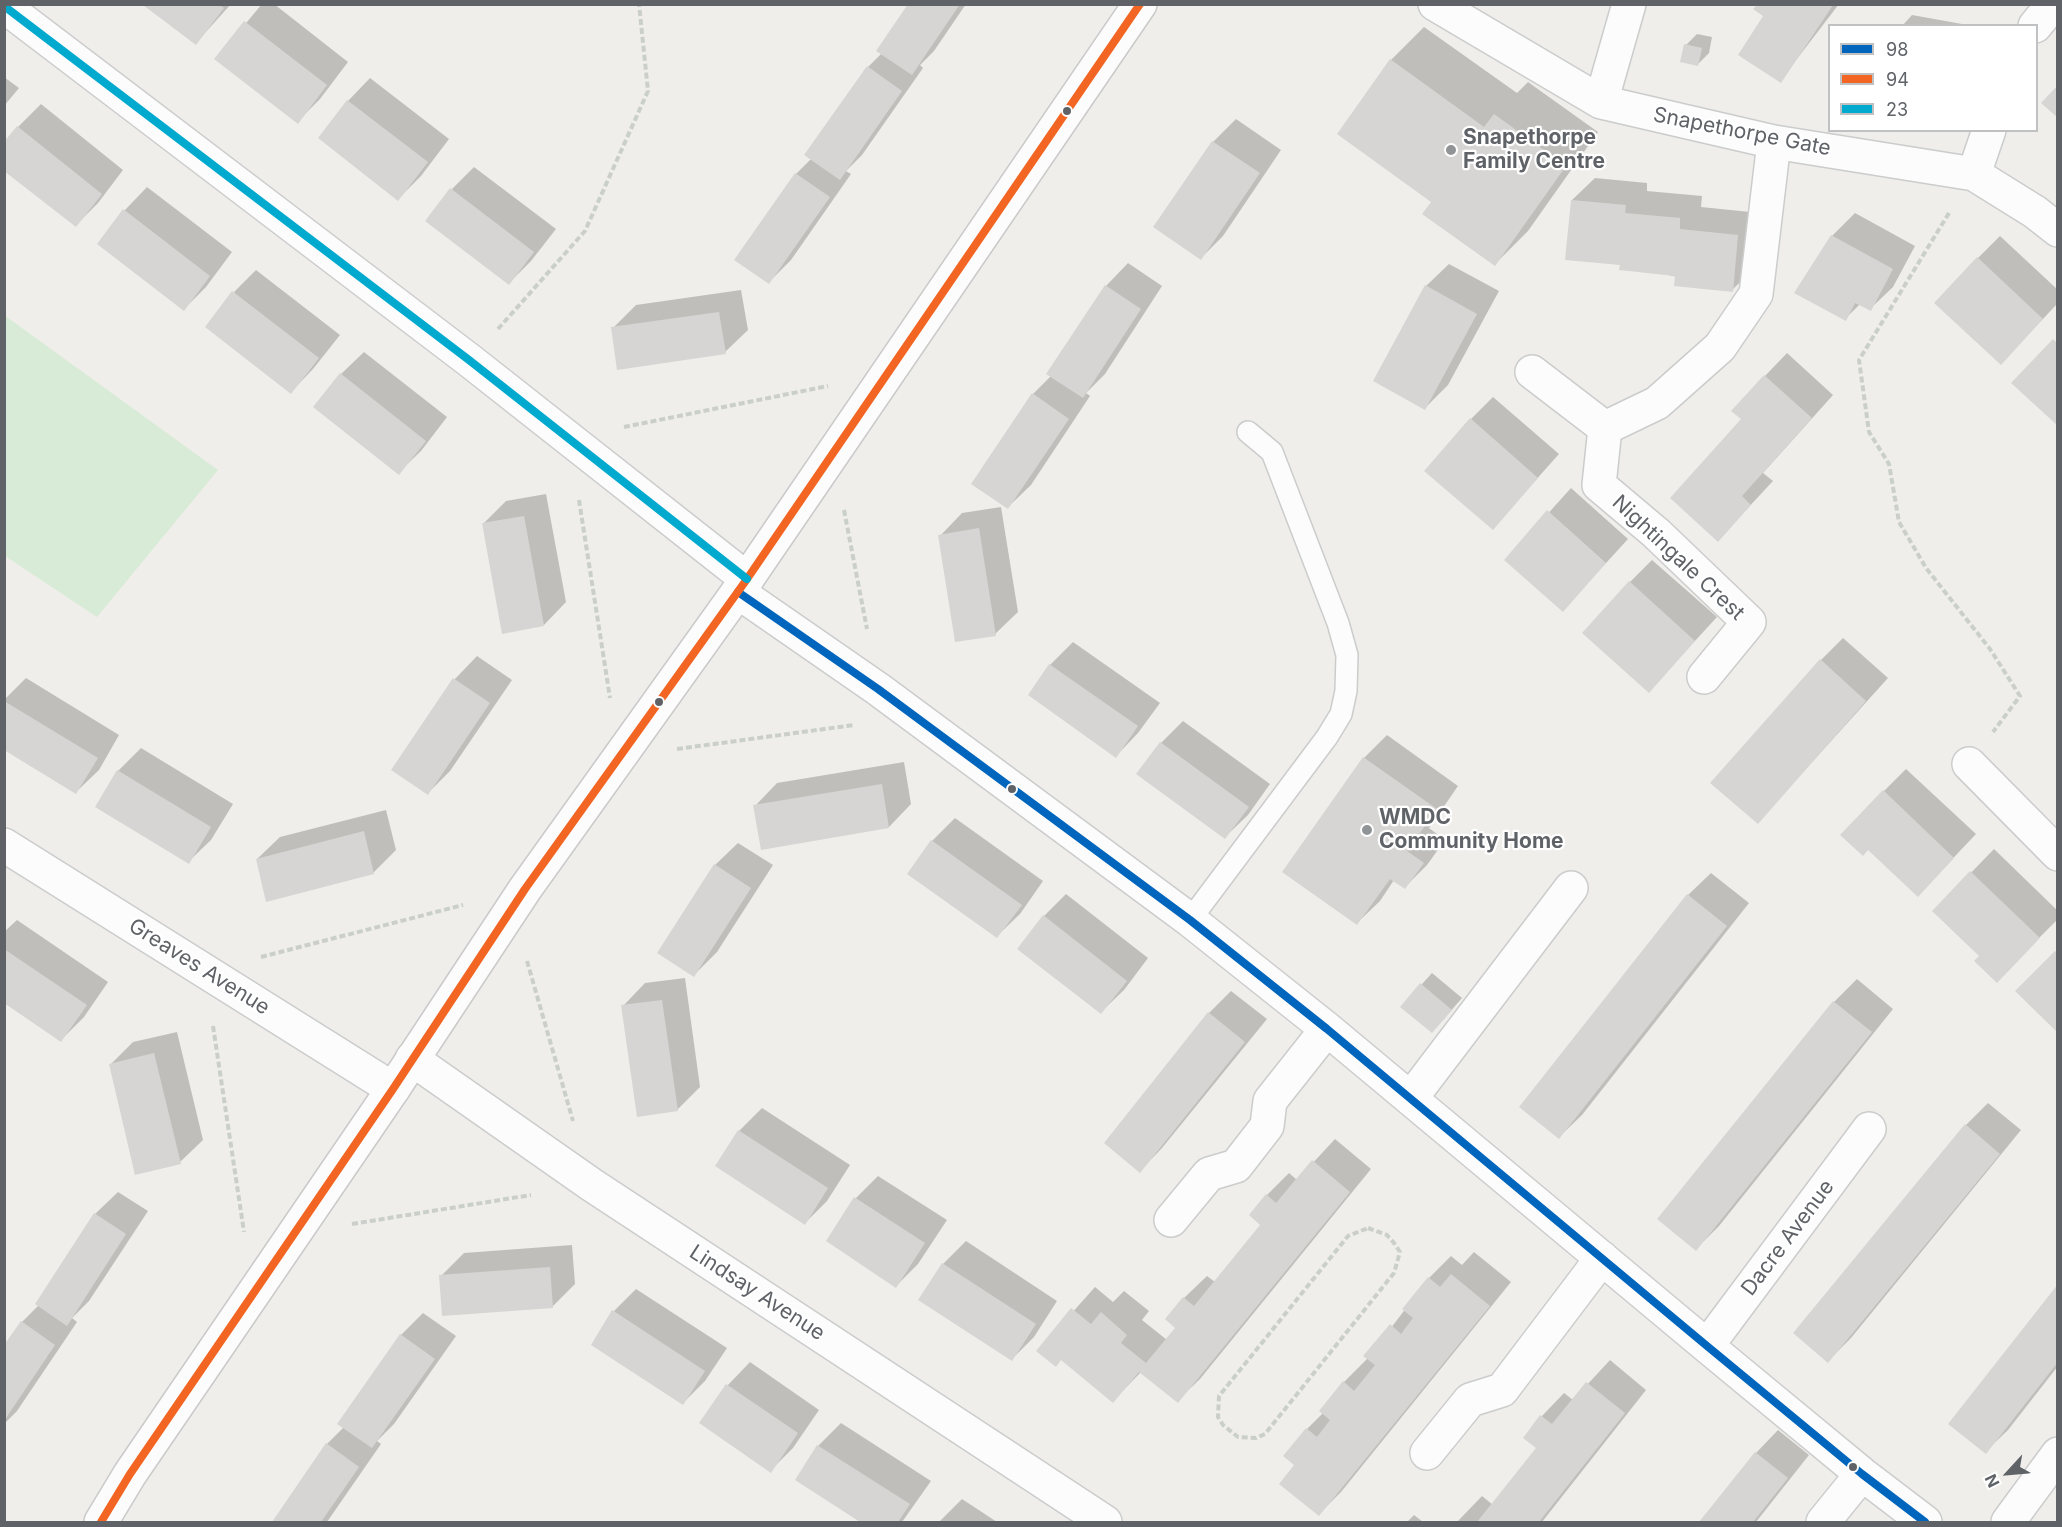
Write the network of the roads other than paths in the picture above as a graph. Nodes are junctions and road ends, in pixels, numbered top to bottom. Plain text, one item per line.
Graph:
1 (1140, 4) edge
2 (1435, 4) edge
3 (1629, 4) edge
4 (2053, 4) edge
5 (4, 6) edge
6 (2038, 24) edge
7 (1600, 102) junction
8 (1988, 132) edge
9 (1774, 141) junction
10 (1974, 174) junction
11 (2058, 230) edge
12 (1532, 372) dead end
13 (1605, 428) junction
14 (1248, 432) dead end
15 (743, 585) junction
16 (1704, 677) dead end
17 (1969, 764) road end
18 (4, 845) edge
19 (2058, 854) edge
20 (1571, 888) dead end
21 (1190, 920) junction
22 (1328, 1029) junction
23 (412, 1059) junction
24 (393, 1089) junction
25 (1411, 1098) junction
26 (1869, 1129) dead end
27 (1171, 1220) dead end
28 (1602, 1258) junction
29 (1707, 1346) junction
30 (1427, 1453) dead end
31 (2058, 1454) edge
32 (1862, 1474) junction
33 (101, 1522) edge
34 (1105, 1522) edge
35 (1823, 1522) edge
36 (1925, 1522) edge
37 (2008, 1522) edge

1 - 15 street
2 - 7 street, Snapethorpe Gate
3 - 7 street
4 - 6 street
5 - 15 street
7 - 9 street, Snapethorpe Gate
8 - 10 street
9 - 10 street, Snapethorpe Gate
9 - 13 street
10 - 11 street, Snapethorpe Gate
12 - 13 street
13 - 16 street, Nightingale Crest
14 - 21 lane
15 - 21 street
15 - 23 street
17 - 19 street
18 - 24 street, Greaves Avenue
20 - 25 street
21 - 22 street
22 - 25 street
22 - 27 street
23 - 24 street
23 - 34 street, Lindsay Avenue
24 - 33 street
25 - 28 street
26 - 29 street, Dacre Avenue
28 - 29 street
28 - 30 street
29 - 32 street
31 - 37 street
32 - 35 street
32 - 36 street

